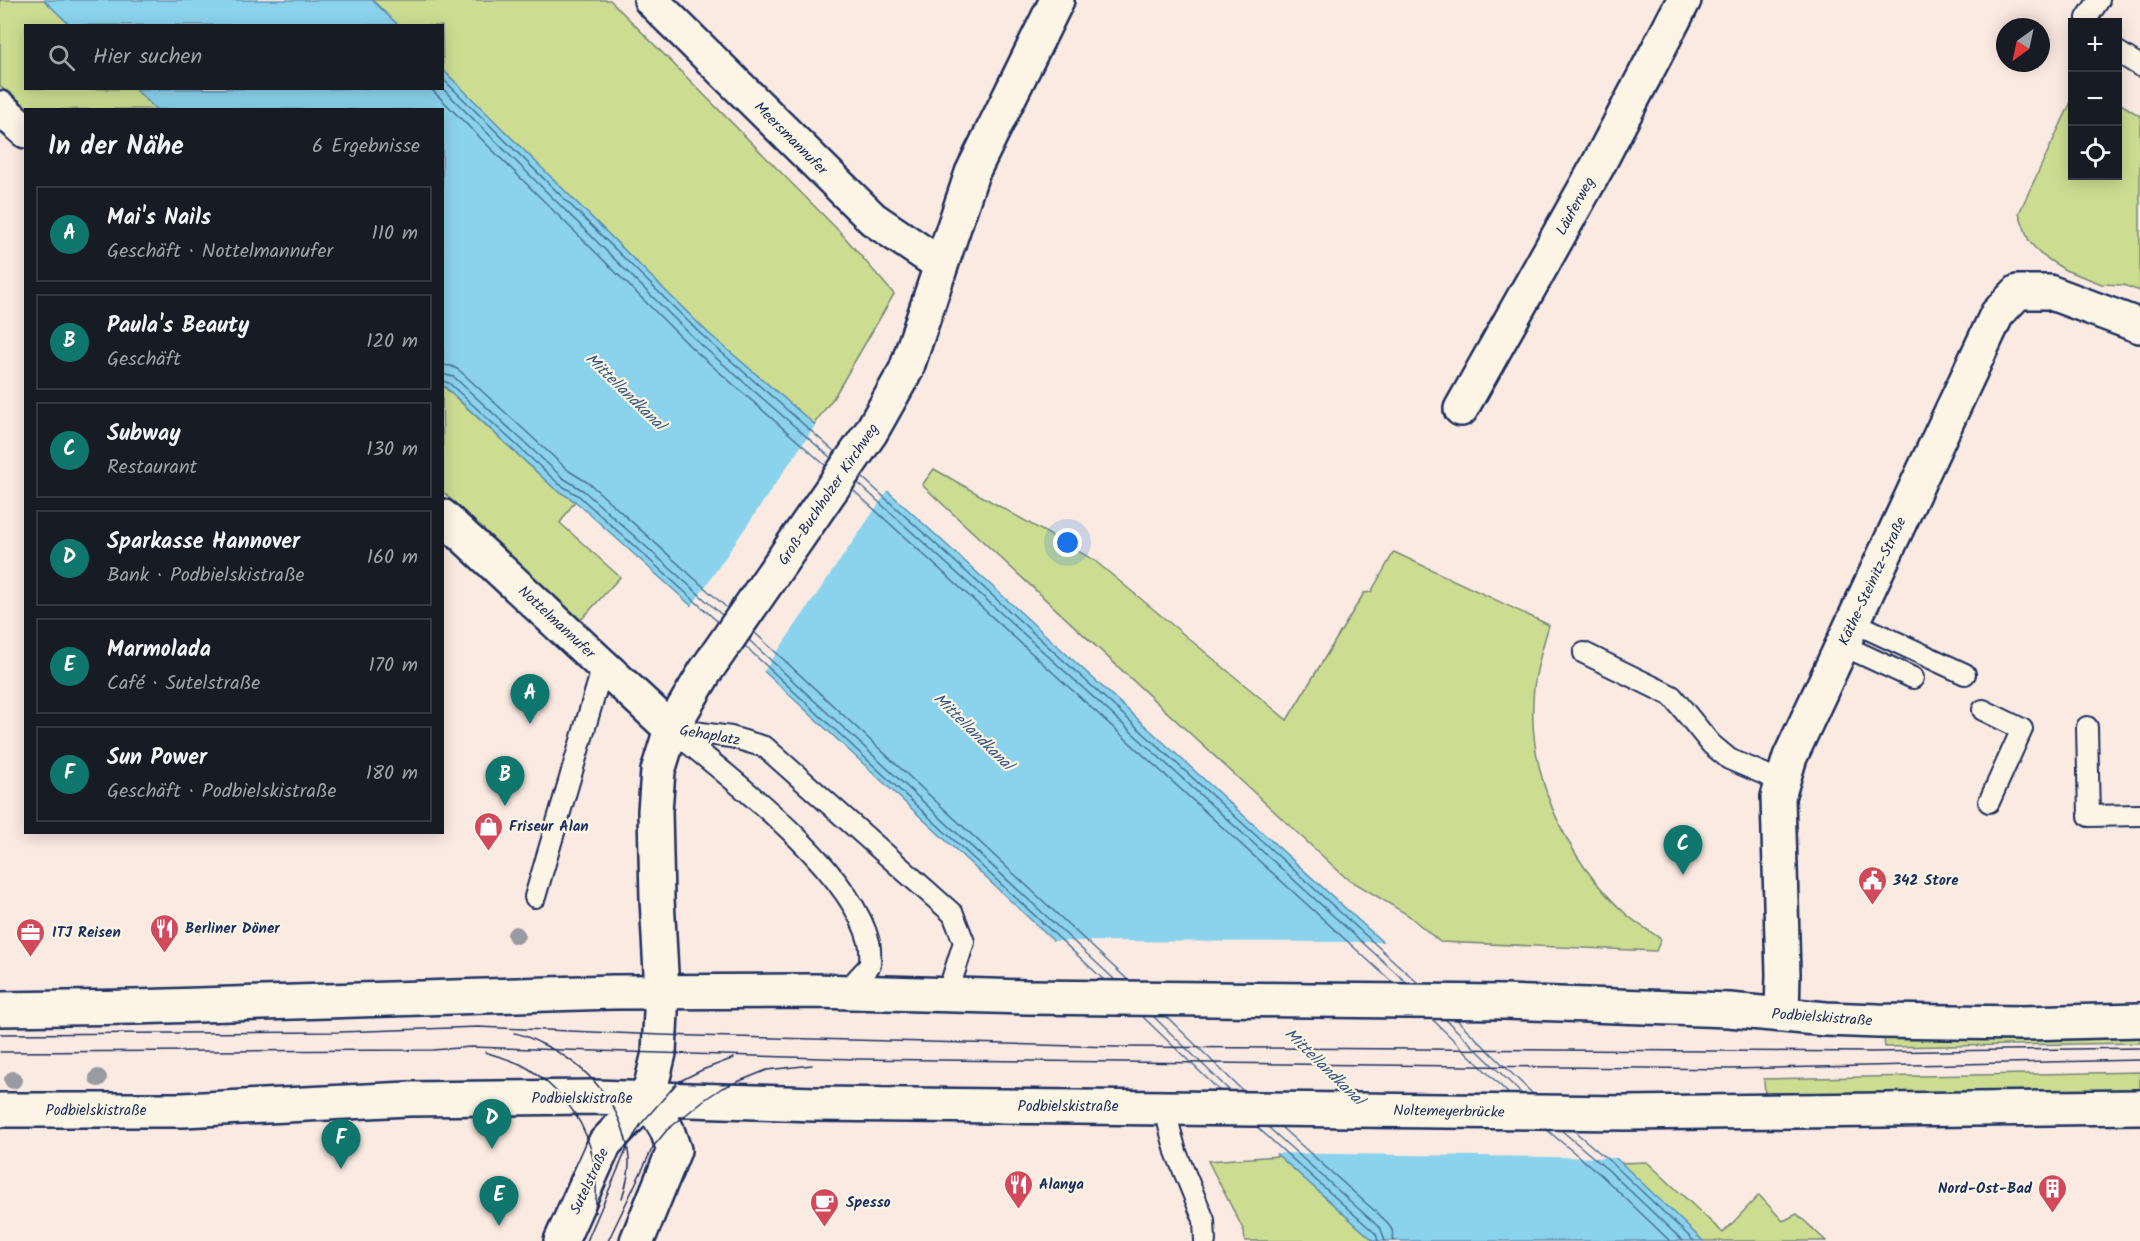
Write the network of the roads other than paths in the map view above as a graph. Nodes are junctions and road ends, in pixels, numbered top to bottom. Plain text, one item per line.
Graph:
1 (651, 0) edge
2 (1058, 0) edge
3 (1684, 0) edge
4 (2099, 0) edge
5 (2087, 18) edge
6 (2122, 55) edge
7 (2140, 66) edge
8 (0, 108) edge
9 (24, 129) edge
10 (941, 265) junction
11 (2140, 326) edge
12 (1461, 409) dead end
13 (444, 518) edge
14 (1848, 634) junction
15 (1584, 653) dead end
16 (603, 666) junction
17 (1965, 674) dead end
18 (1913, 678) dead end
19 (1983, 710) dead end
20 (2087, 727) dead end
21 (671, 729) junction
22 (1783, 782) junction
23 (1989, 802) dead end
24 (2140, 815) edge
25 (535, 897) dead end
26 (846, 991) junction
27 (662, 992) junction
28 (947, 995) junction
29 (0, 1009) edge
30 (1782, 1014) junction
31 (2140, 1020) edge
32 (648, 1098) junction
33 (1173, 1107) junction
34 (2140, 1107) edge
35 (0, 1110) edge
36 (561, 1241) edge
37 (637, 1241) edge
38 (1205, 1241) edge

1 - 10 main road, Meersmannufer
2 - 10 main road, Groß-Buchholzer Kirchweg
3 - 12 main road, Läuferweg
4 - 5 lane
6 - 7 lane
8 - 9 main road
10 - 21 main road, Groß-Buchholzer Kirchweg
11 - 14 main road, Käthe-Steinitz-Straße
13 - 16 main road, Nottelmannufer
14 - 17 lane
14 - 18 lane
14 - 22 main road, Käthe-Steinitz-Straße
15 - 22 lane
16 - 21 main road, Nottelmannufer
16 - 25 lane
19 - 23 lane
20 - 24 lane
21 - 26 lane, Gehaplatz
21 - 27 main road, Groß-Buchholzer Kirchweg
21 - 28 lane, Gehaplatz
22 - 30 main road, Käthe-Steinitz-Straße
26 - 27 main road
26 - 28 main road
27 - 29 main road
27 - 32 main road, Sutelstraße
28 - 30 main road, Podbielskistraße
30 - 31 main road, Podbielskistraße
32 - 33 main road, Podbielskistraße
32 - 35 main road, Podbielskistraße
32 - 36 main road, Sutelstraße
32 - 37 main road
33 - 34 main road, Noltemeyerbrücke
33 - 38 lane

